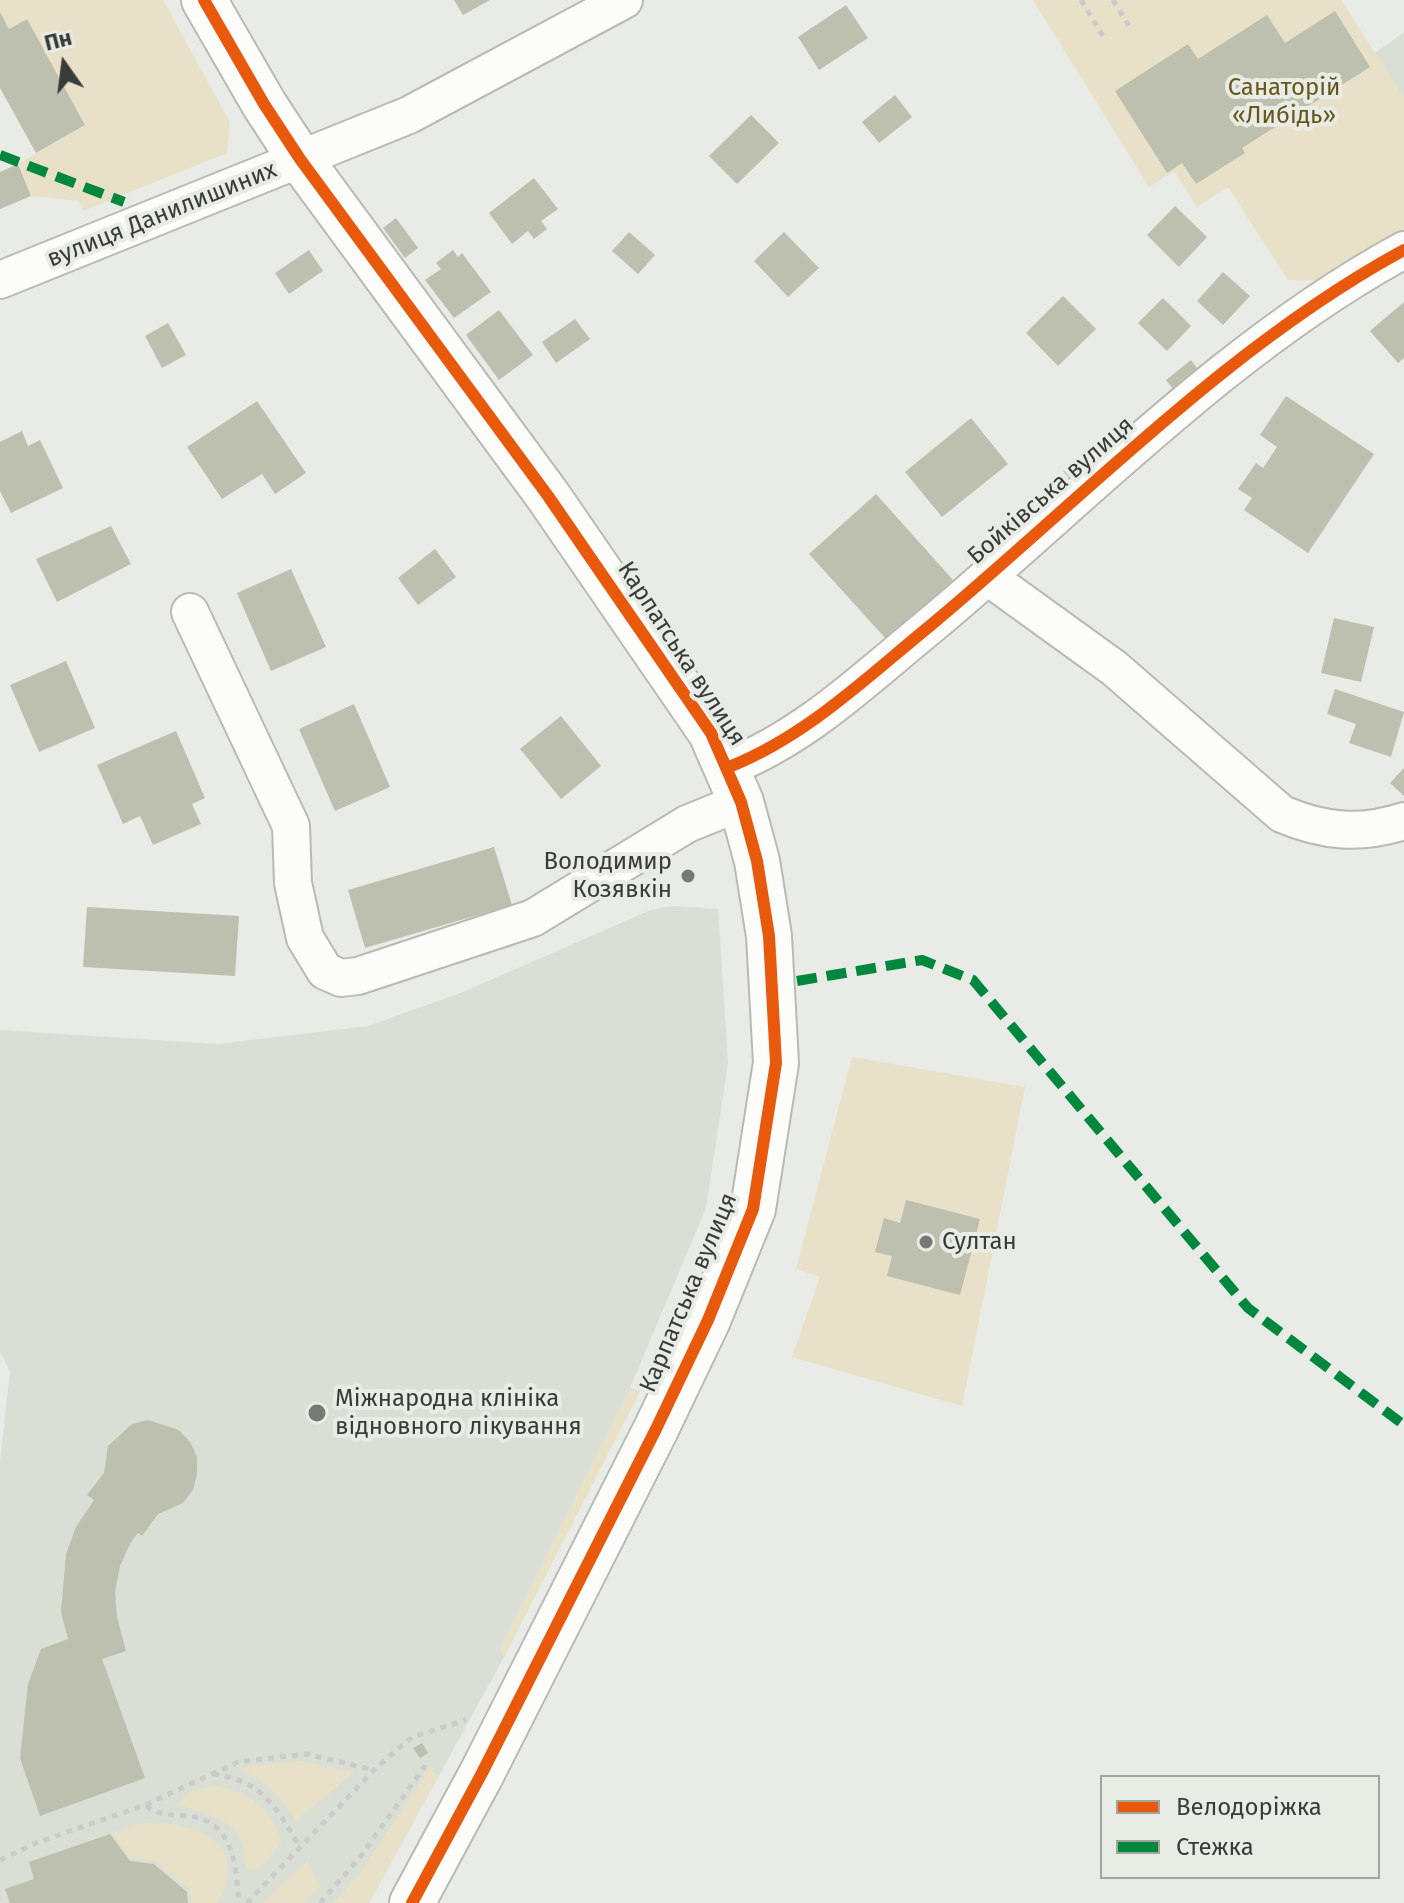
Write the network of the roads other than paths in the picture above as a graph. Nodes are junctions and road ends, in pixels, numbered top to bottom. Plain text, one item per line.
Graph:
1 (204, 0) edge
2 (624, 0) edge
3 (300, 159) junction
4 (1404, 250) edge
5 (0, 280) edge
6 (988, 577) junction
7 (190, 612) dead end
8 (735, 784) junction
9 (1404, 821) edge
10 (412, 1903) edge

1 - 3 street, Карпатська вулиця
2 - 3 street, вулиця Данилишиних
3 - 5 street, вулиця Данилишиних
3 - 8 street, Карпатська вулиця
4 - 6 street, Бойківська вулиця
6 - 8 street, Бойківська вулиця
6 - 9 street, Бойківська вулиця
7 - 8 street, Бойківська вулиця
8 - 10 street, Карпатська вулиця

